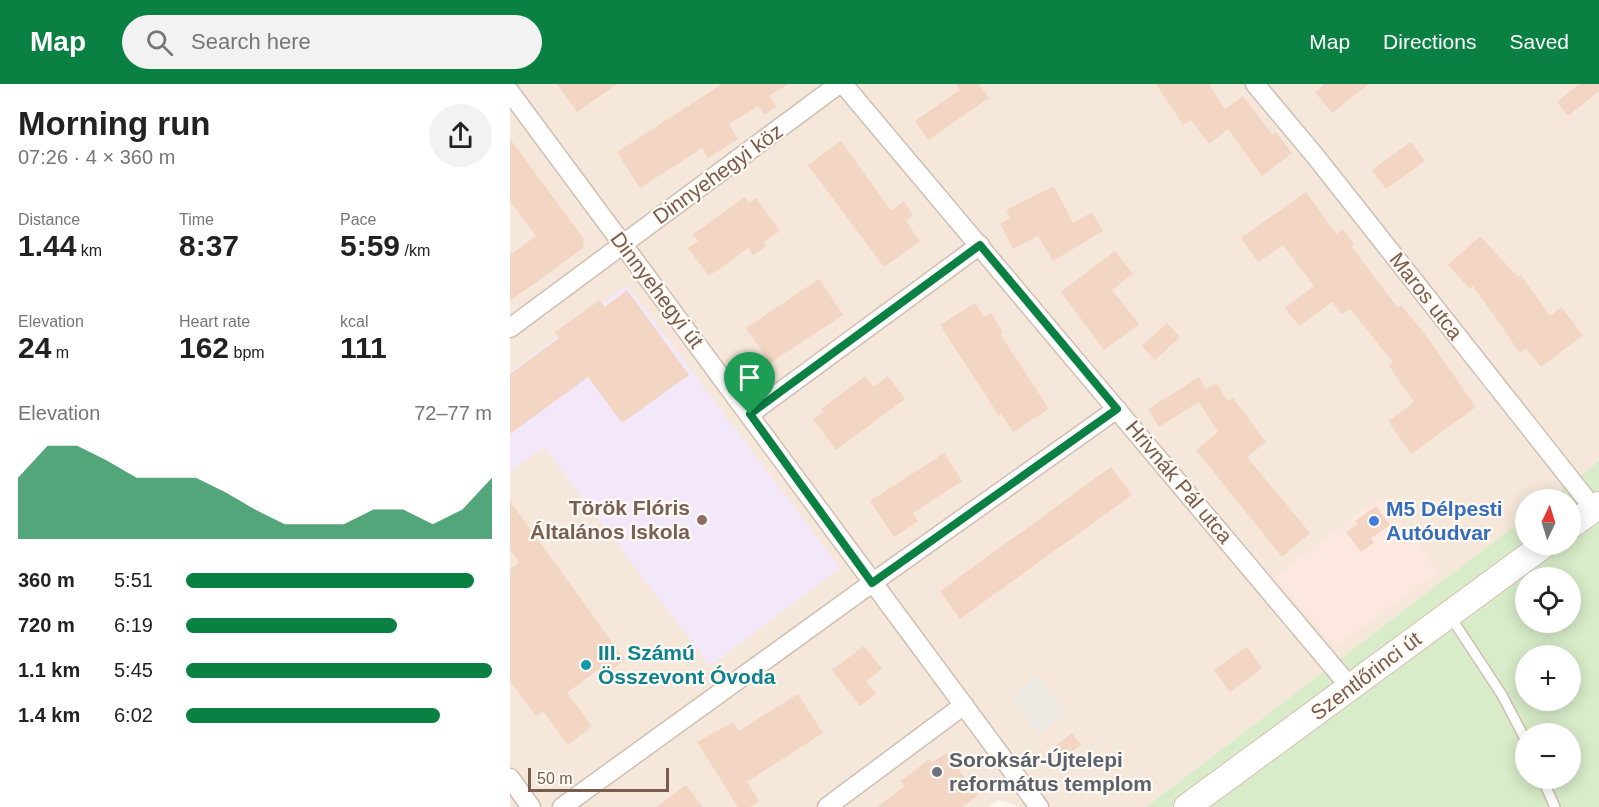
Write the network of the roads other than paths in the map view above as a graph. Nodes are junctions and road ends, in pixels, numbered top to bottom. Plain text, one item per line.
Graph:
1 (841, 84) edge
2 (1255, 84) edge
3 (510, 92) edge
4 (623, 243) junction
5 (980, 245) junction
6 (510, 328) edge
7 (1117, 409) junction
8 (750, 414) junction
9 (1596, 507) edge
10 (1581, 518) edge
11 (1530, 555) edge
12 (872, 583) junction
13 (1449, 614) junction
14 (1352, 688) junction
15 (964, 705) junction
16 (1517, 723) edge
17 (510, 778) edge
18 (1547, 789) edge
19 (531, 807) edge
20 (562, 807) edge
21 (827, 807) edge
22 (1039, 807) edge
23 (1187, 807) edge
24 (1555, 807) edge

1 - 4 street, Dinnyehegyi köz
1 - 5 street, Hrivnák Pál utca
2 - 9 street, Maros utca
3 - 4 street, Dinnyehegyi út
4 - 6 street, Dinnyehegyi köz
4 - 8 street, Dinnyehegyi út
5 - 7 street, Hrivnák Pál utca
5 - 8 street
7 - 12 street
7 - 14 street, Hrivnák Pál utca
8 - 12 street, Dinnyehegyi út
9 - 10 main road
11 - 13 main road, Szentlőrinci út
12 - 15 street, Dinnyehegyi út
12 - 20 street
13 - 14 main road, Szentlőrinci út
13 - 16 lane
14 - 23 main road, Szentlőrinci út
15 - 21 street
15 - 22 street, Dinnyehegyi út
17 - 19 street
18 - 24 lane

